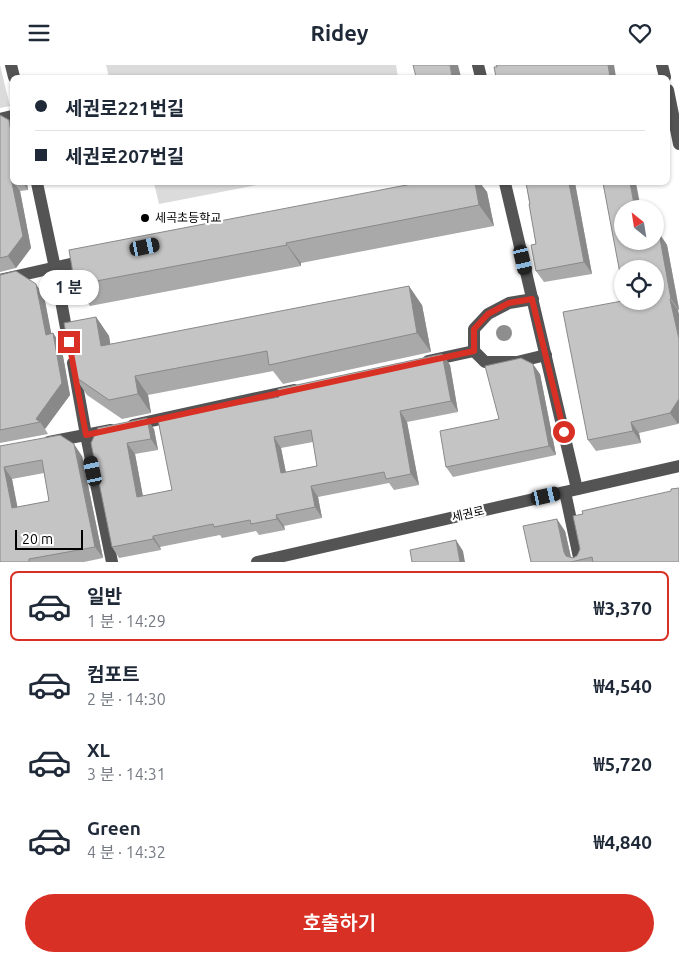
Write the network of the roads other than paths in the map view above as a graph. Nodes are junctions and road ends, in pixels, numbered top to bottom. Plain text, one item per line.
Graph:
1 (670, 100) edge
2 (679, 144) edge
3 (36, 185) edge
4 (505, 185) edge
5 (99, 257) edge
6 (55, 268) junction
7 (0, 281) edge
8 (532, 299) junction
9 (474, 351) junction
10 (546, 355) junction
11 (416, 364) edge
12 (309, 387) edge
13 (86, 435) junction
14 (38, 444) edge
15 (679, 466) edge
16 (571, 490) junction
17 (112, 562) edge
18 (257, 562) edge
19 (580, 562) edge

1 - 2 street
3 - 6 street
4 - 8 street
5 - 6 street
6 - 7 street
6 - 13 street
8 - 9 street
8 - 10 street
9 - 10 street
9 - 11 street
10 - 16 street
12 - 13 street
13 - 14 street
13 - 17 street
15 - 16 street, 세권로
16 - 18 street, 세권로
16 - 19 street

